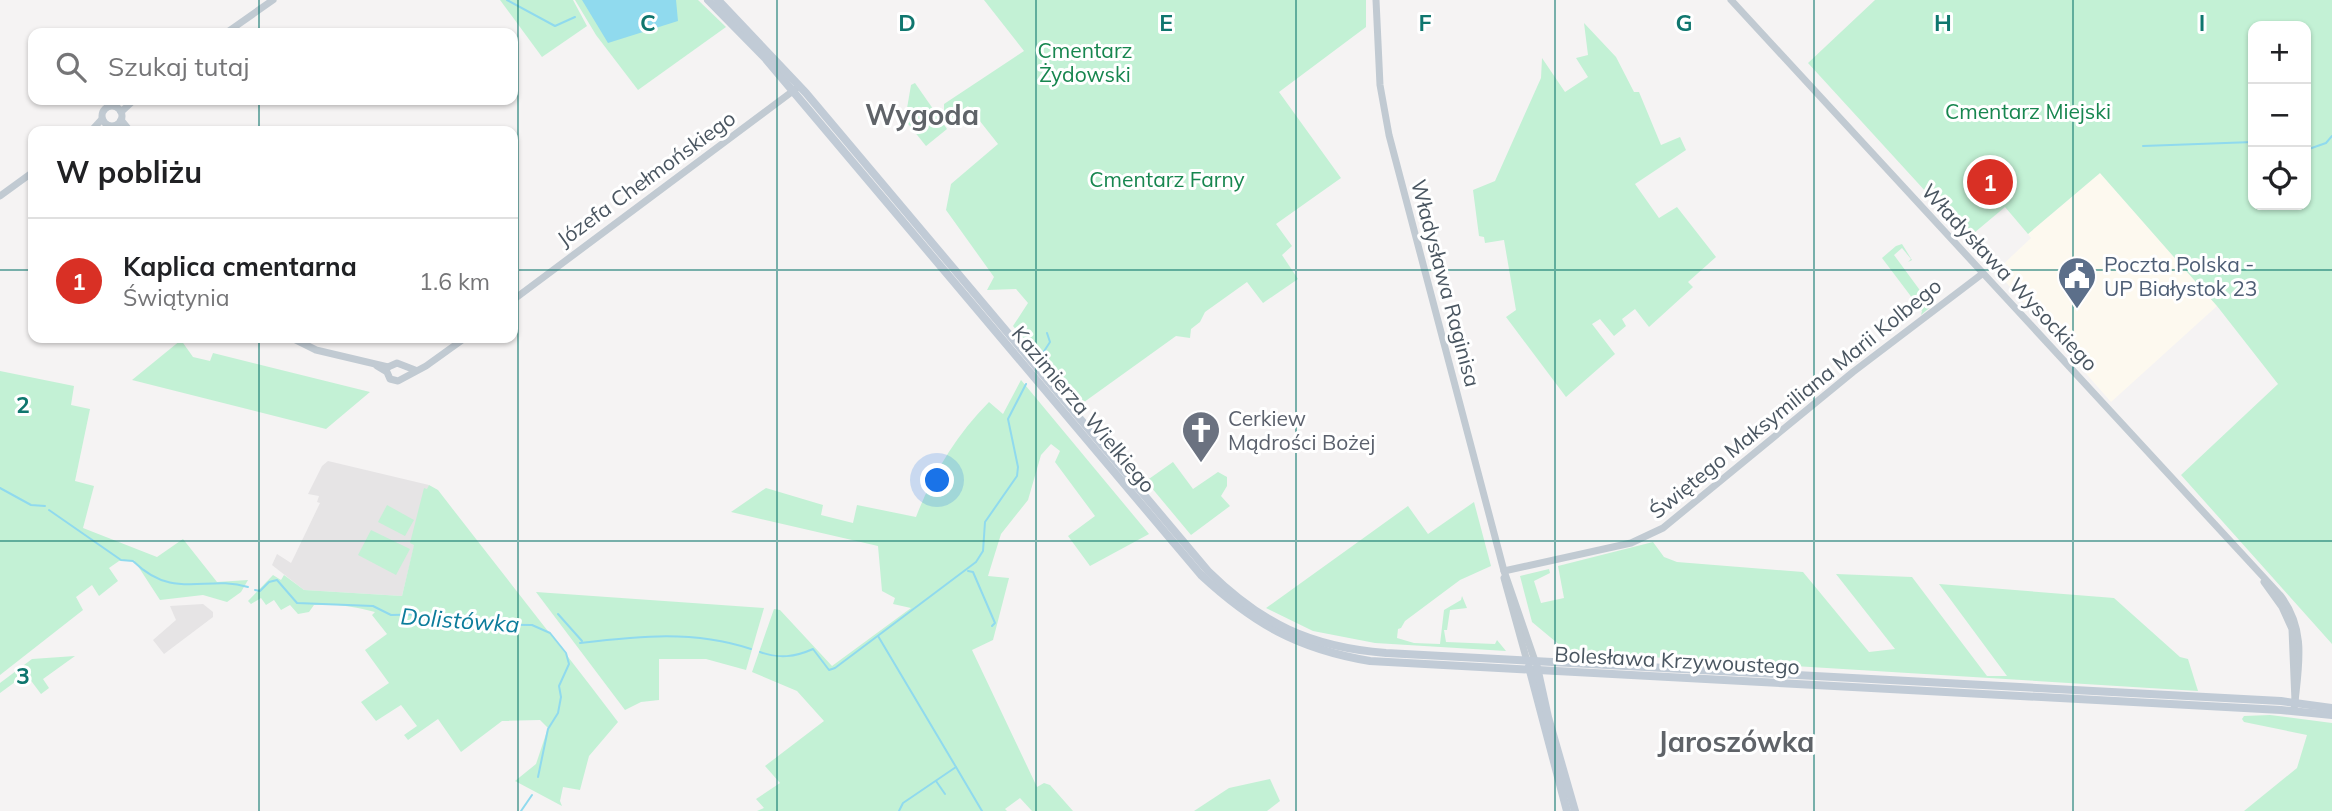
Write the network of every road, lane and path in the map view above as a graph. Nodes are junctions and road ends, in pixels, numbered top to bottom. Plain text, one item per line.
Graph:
1 (273, 0) edge
2 (708, 0) edge
3 (719, 0) edge
4 (1376, 0) edge
5 (1731, 0) edge
6 (233, 28) edge
7 (796, 88) junction
8 (129, 105) edge
9 (119, 116) junction
10 (104, 122) junction
11 (98, 126) edge
12 (125, 126) edge
13 (28, 176) edge
14 (0, 196) edge
15 (1982, 274) junction
16 (518, 296) edge
17 (302, 343) edge
18 (457, 343) edge
19 (388, 370) junction
20 (404, 372) junction
21 (1504, 571) junction
22 (1532, 665) junction
23 (2295, 706) junction
24 (2332, 708) edge
25 (2332, 715) edge
26 (1568, 805) edge
27 (1575, 811) edge

1 - 6 street
2 - 7 main road, Kazimierza Wielkiego
3 - 7 main road, Kazimierza Wielkiego
4 - 21 street, Władysława Raginisa
5 - 15 street, Władysława Wysockiego
7 - 16 street, Józefa Chełmońskiego
7 - 22 main road, Kazimierza Wielkiego
8 - 9 street
9 - 10 street
9 - 10 street
9 - 12 street
10 - 11 street
13 - 14 street
15 - 21 street, Świętego Maksymiliana Marii Kolbego
15 - 23 street, Władysława Wysockiego
17 - 19 street
18 - 20 street
19 - 20 street
19 - 20 street
21 - 22 street, Władysława Raginisa
22 - 23 main road, Bolesława Krzywoustego
22 - 26 main road, Władysława Raginisa
23 - 24 main road
23 - 25 main road
26 - 27 main road, Władysława Raginisa

